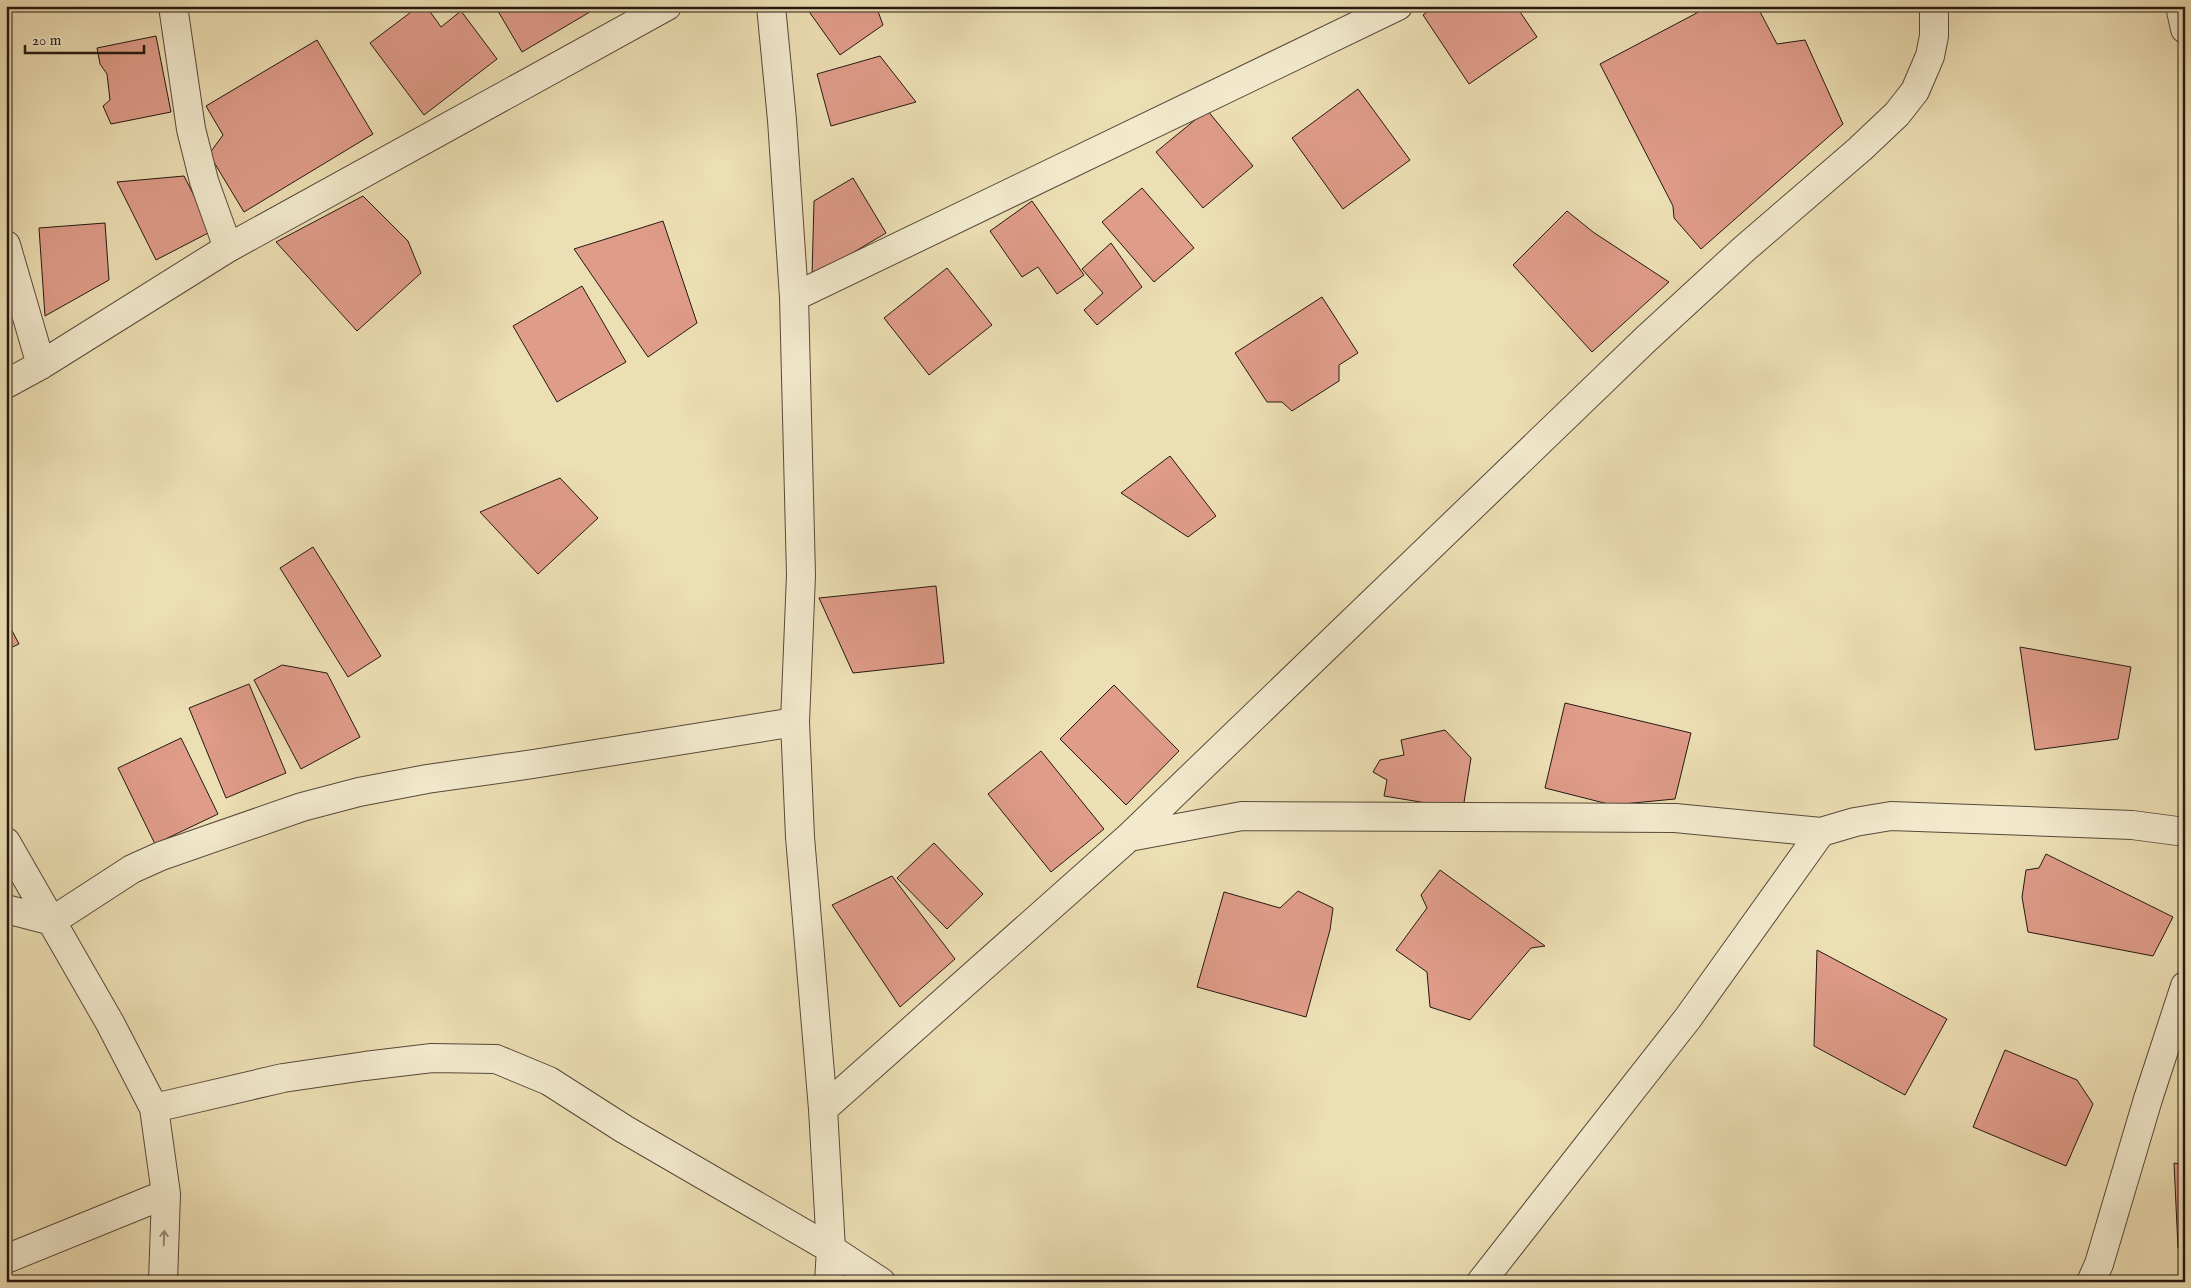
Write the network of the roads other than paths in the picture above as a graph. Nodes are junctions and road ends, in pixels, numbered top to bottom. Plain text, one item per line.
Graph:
1 (173, 6) edge
2 (667, 6) edge
3 (771, 6) edge
4 (1398, 6) edge
5 (1934, 6) edge
6 (2180, 6) edge
7 (2185, 29) edge
8 (6, 245) edge
9 (228, 248) junction
10 (794, 297) junction
11 (41, 365) junction
12 (6, 384) edge
13 (795, 722) junction
14 (1820, 832) junction
15 (2185, 832) edge
16 (1129, 837) junction
17 (6, 842) edge
18 (6, 909) edge
19 (52, 921) junction
20 (2185, 986) edge
21 (154, 1108) junction
22 (823, 1108) junction
23 (166, 1194) junction
24 (831, 1249) junction
25 (6, 1258) edge
26 (162, 1282) edge
27 (829, 1282) edge
28 (881, 1282) edge
29 (1481, 1282) edge
30 (2091, 1282) edge

1 - 9 street
2 - 9 street
3 - 10 street
4 - 10 street
5 - 16 street
6 - 7 street
8 - 11 street
9 - 11 street
10 - 13 street
11 - 12 street
13 - 19 street
13 - 22 street
14 - 15 street
14 - 16 street
14 - 29 street
16 - 22 street
17 - 19 street
18 - 19 street
19 - 21 street
20 - 30 street
21 - 23 street
21 - 24 street
22 - 24 street
23 - 25 street
26 -> 23 street
24 - 27 street
24 - 28 street

